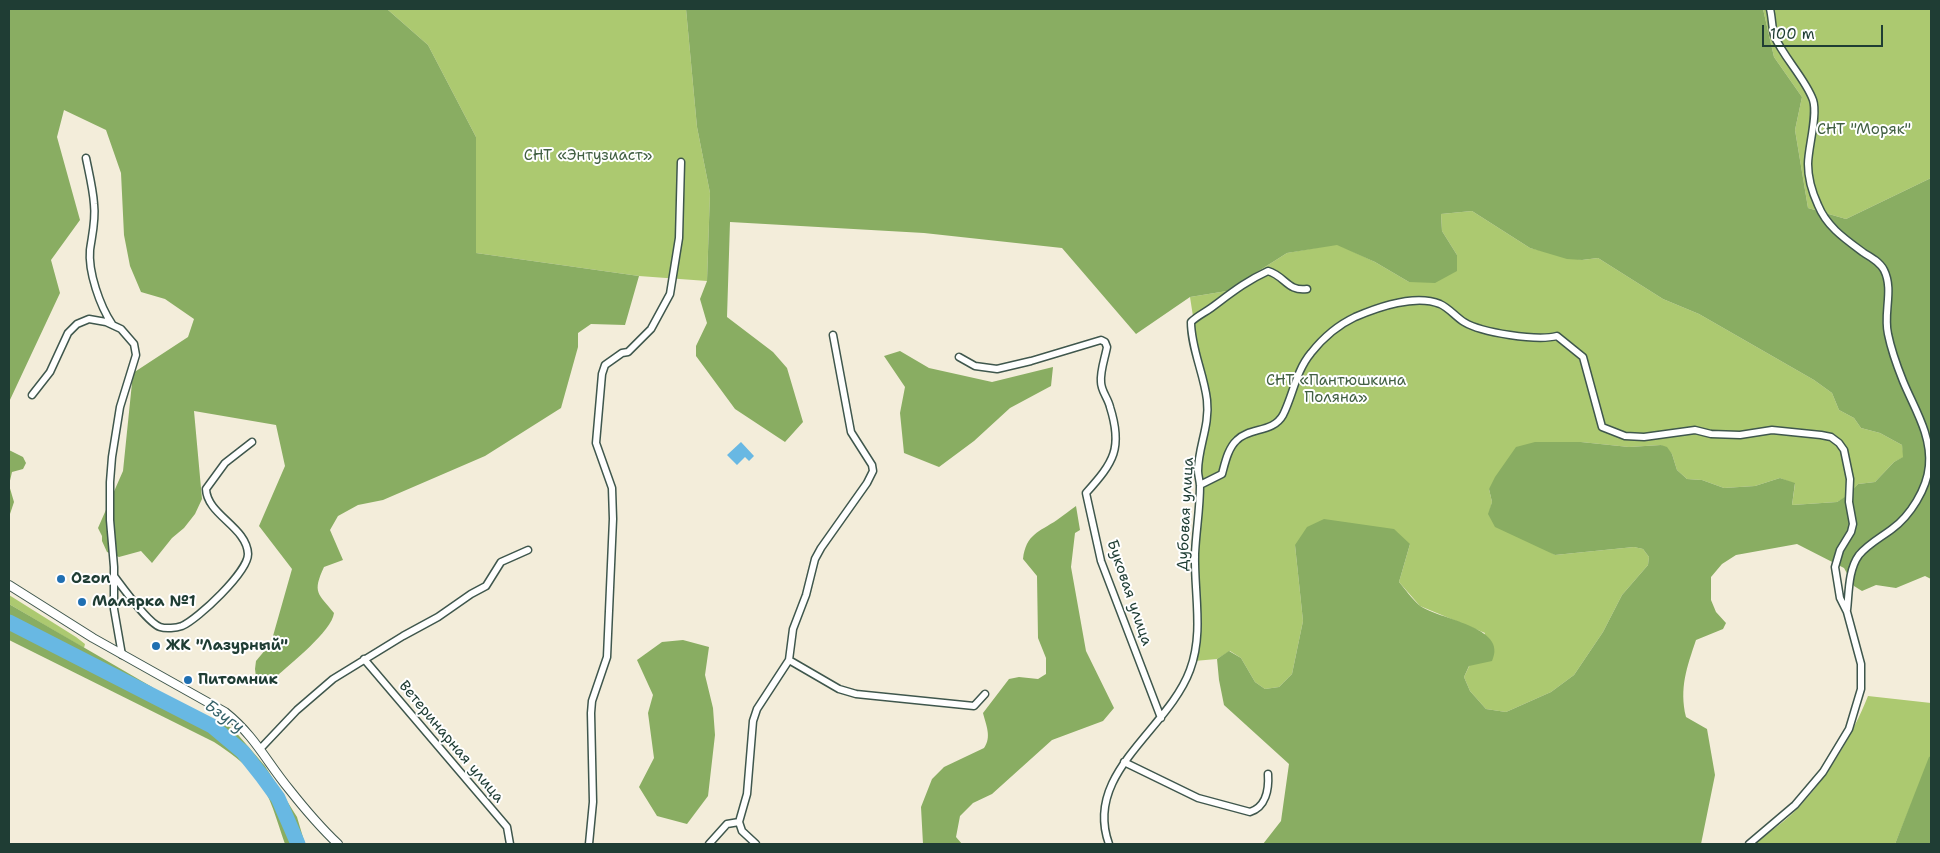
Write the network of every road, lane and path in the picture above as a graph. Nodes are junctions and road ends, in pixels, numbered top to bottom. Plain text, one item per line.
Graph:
1 (1770, 9) edge
2 (86, 158) dead end
3 (681, 162) dead end
4 (1307, 289) dead end
5 (112, 325) junction
6 (833, 335) dead end
7 (959, 357) dead end
8 (32, 395) dead end
9 (252, 442) dead end
10 (1200, 485) junction
11 (528, 550) dead end
12 (114, 576) junction
13 (9, 585) edge
14 (1847, 612) junction
15 (122, 655) junction
16 (364, 659) junction
17 (789, 660) junction
18 (985, 694) dead end
19 (1161, 718) junction
20 (260, 748) junction
21 (1124, 762) junction
22 (1268, 774) dead end
23 (739, 822) junction
24 (338, 844) edge
25 (510, 844) edge
26 (589, 844) edge
27 (709, 844) edge
28 (756, 844) edge
29 (1109, 844) edge
30 (1749, 844) edge

1 - 14 street
2 - 5 street
3 - 26 street
4 - 10 street, Дубовая улица
5 - 8 street
5 - 12 street
6 - 17 street
7 - 19 street, Буковая улица
9 - 12 street
10 - 14 street
10 - 19 street, Дубовая улица
11 - 16 street
12 - 15 street
13 - 15 street
14 - 30 street
15 - 20 street
16 - 20 street
16 - 25 street, Ветеринарная улица
17 - 18 street
17 - 23 street
19 - 21 street
20 - 24 street
21 - 22 street
21 - 29 street
23 - 27 street
23 - 28 street

